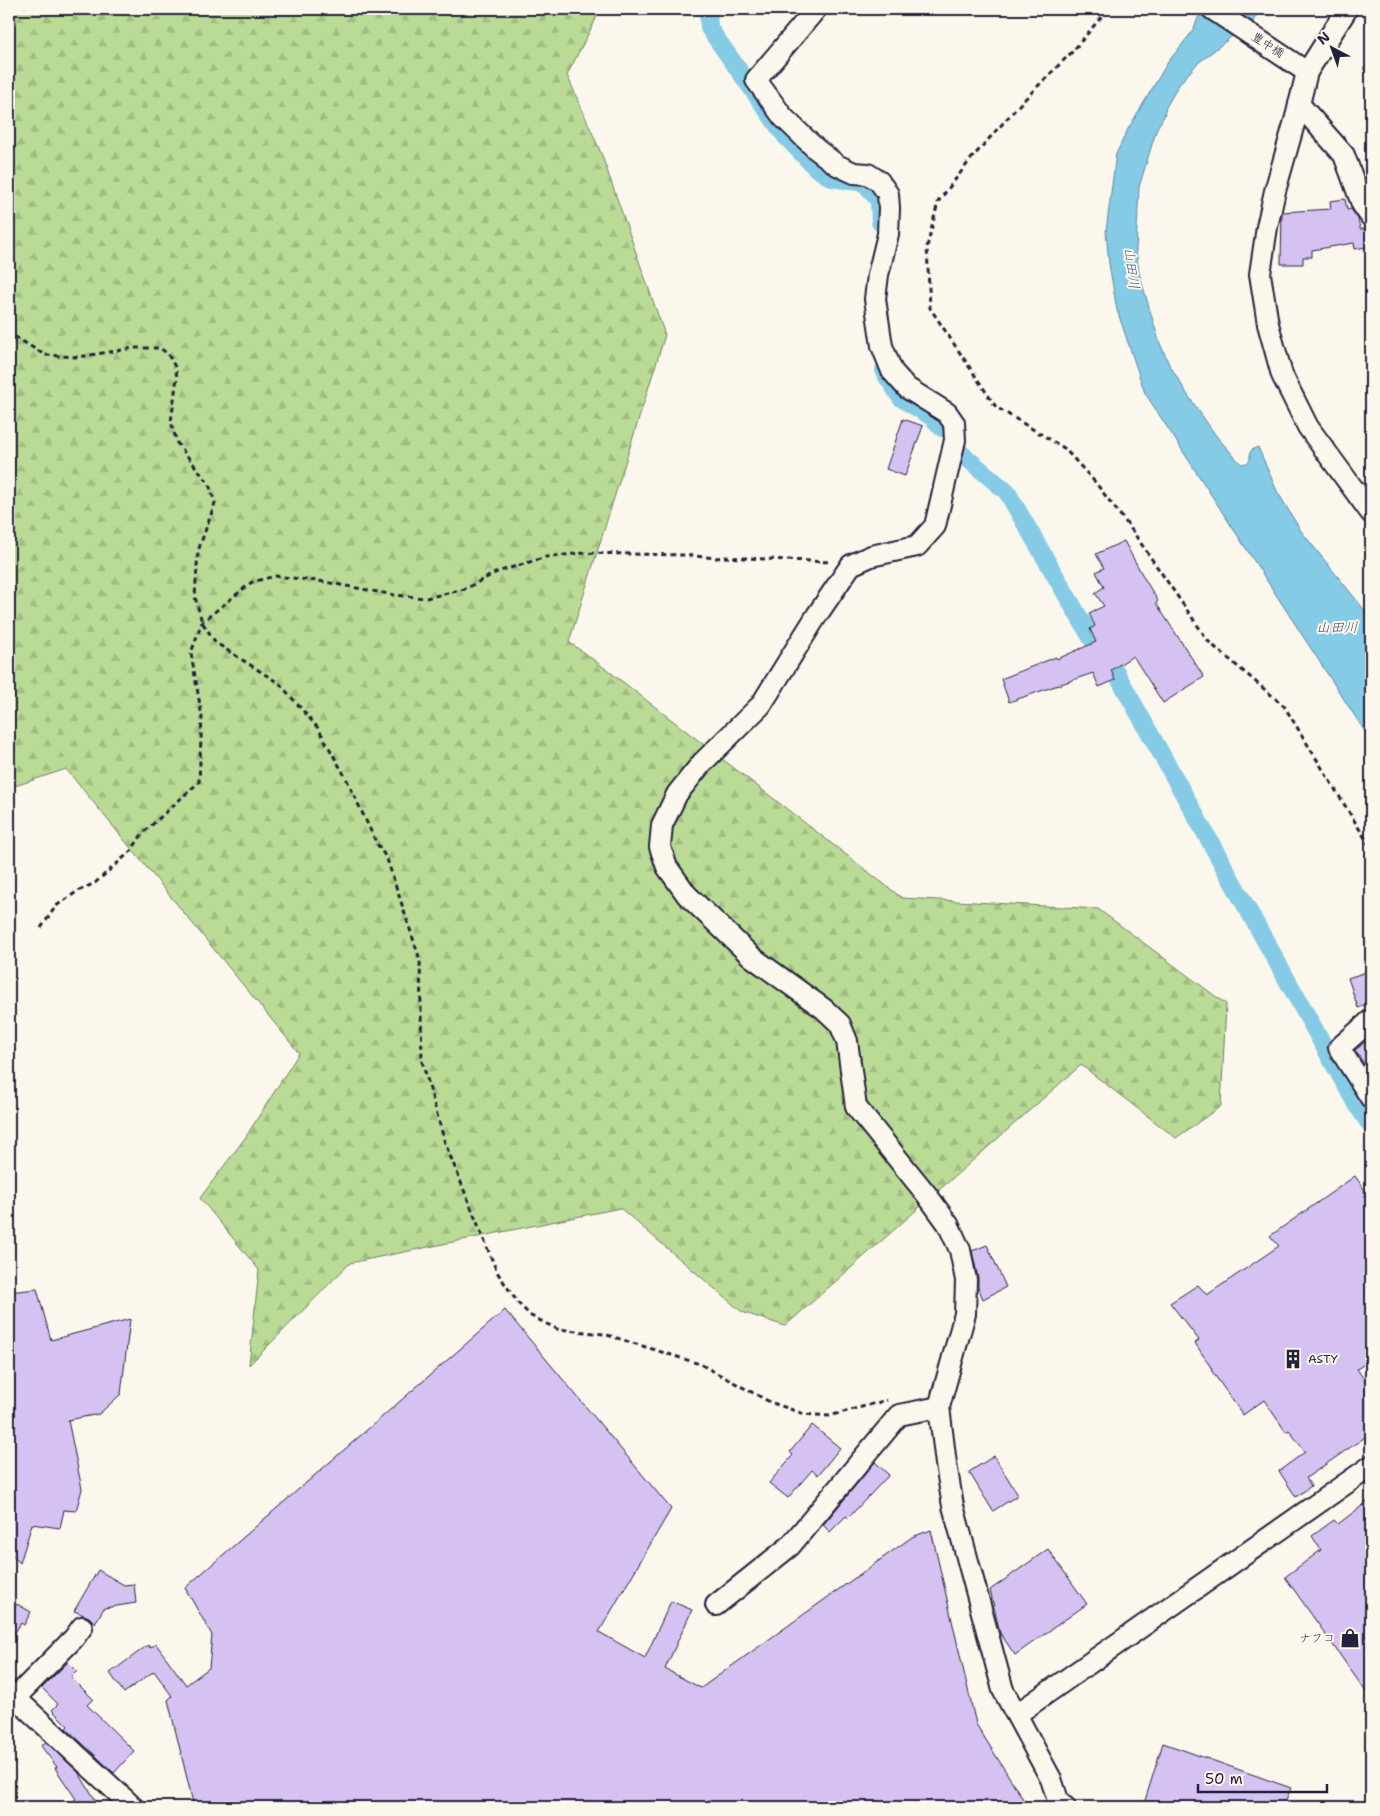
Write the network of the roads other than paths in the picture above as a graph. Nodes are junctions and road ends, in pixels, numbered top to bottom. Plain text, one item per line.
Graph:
1 (816, 9) edge
2 (1212, 9) edge
3 (1347, 9) edge
4 (1302, 69) junction
5 (1300, 104) junction
6 (1371, 217) edge
7 (1371, 513) edge
8 (1371, 1020) edge
9 (1371, 1098) edge
10 (940, 1407) junction
11 (1371, 1466) edge
12 (716, 1605) dead end
13 (82, 1627) dead end
14 (12, 1695) edge
15 (1017, 1714) junction
16 (1059, 1806) edge
17 (133, 1807) edge

1 - 10 street
2 - 4 street, 豊中橋
3 - 4 street
4 - 5 street
5 - 6 street
5 - 7 street
8 - 9 street
10 - 12 street
10 - 15 street
11 - 15 street
13 - 14 street
14 - 17 street
15 - 16 street

